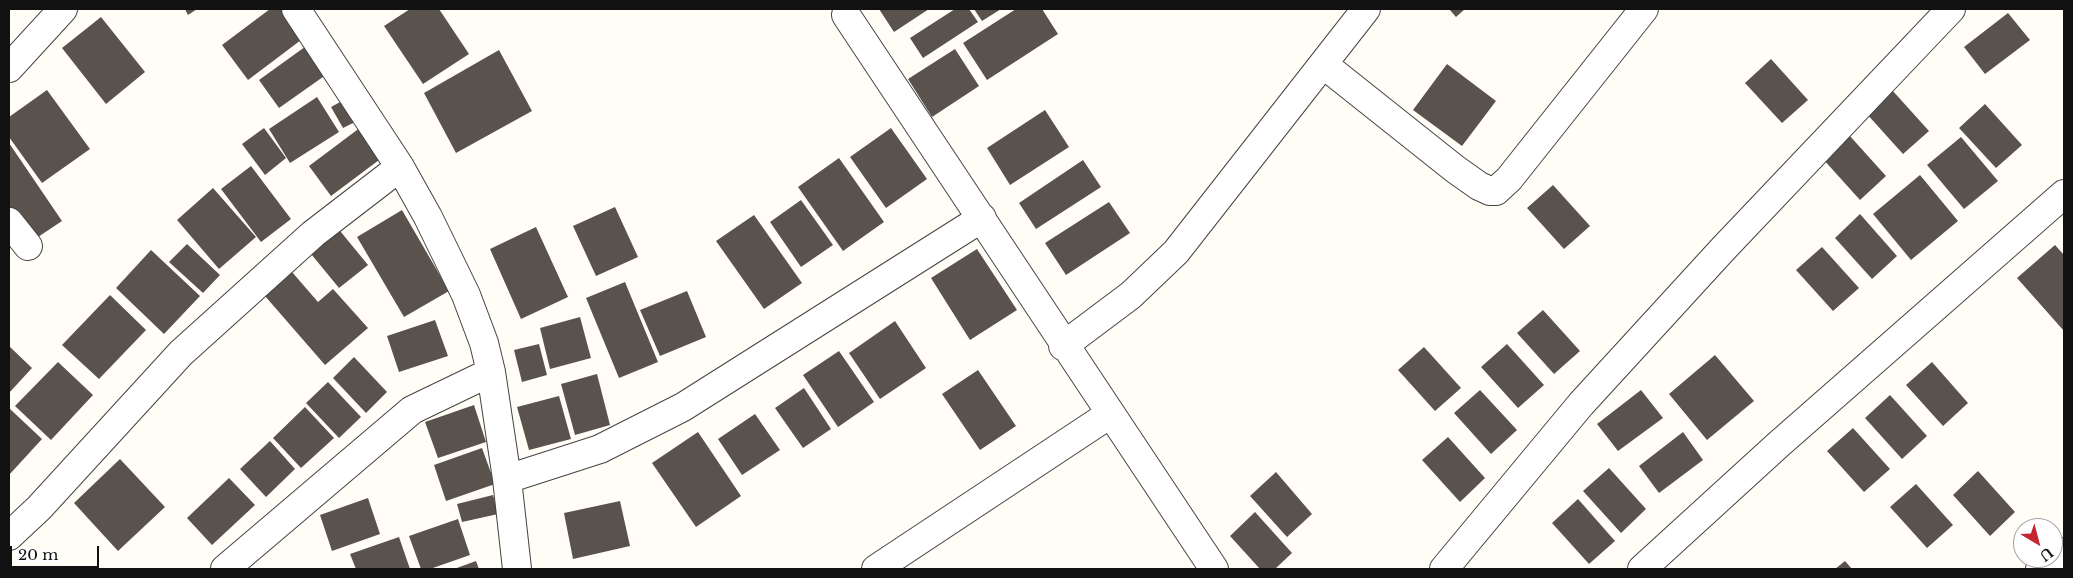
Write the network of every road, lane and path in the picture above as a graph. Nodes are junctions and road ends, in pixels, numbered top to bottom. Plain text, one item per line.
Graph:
1 (63, 9) edge
2 (296, 9) edge
3 (1366, 9) edge
4 (1644, 9) edge
5 (1951, 9) edge
6 (846, 15) dead end
7 (1323, 64) junction
8 (9, 68) edge
9 (400, 167) junction
10 (2064, 194) edge
11 (982, 218) junction
12 (9, 222) edge
13 (28, 246) dead end
14 (1063, 346) junction
15 (491, 372) junction
16 (1110, 414) junction
17 (507, 479) junction
18 (11, 531) edge
19 (2064, 552) edge
20 (225, 569) edge
21 (517, 569) edge
22 (876, 569) edge
23 (1214, 569) edge
24 (1444, 569) edge
25 (1642, 569) edge
26 (2040, 569) edge

1 - 8 street
2 - 9 street
3 - 7 street
4 - 7 street
5 - 24 street
6 - 11 street
7 - 14 street
9 - 15 street
9 - 18 street
10 - 25 street
11 - 14 street
11 - 17 street
12 - 13 street
14 - 16 street
15 - 17 street
15 - 20 street
16 - 22 street
16 - 23 street
17 - 21 street
19 - 26 street

